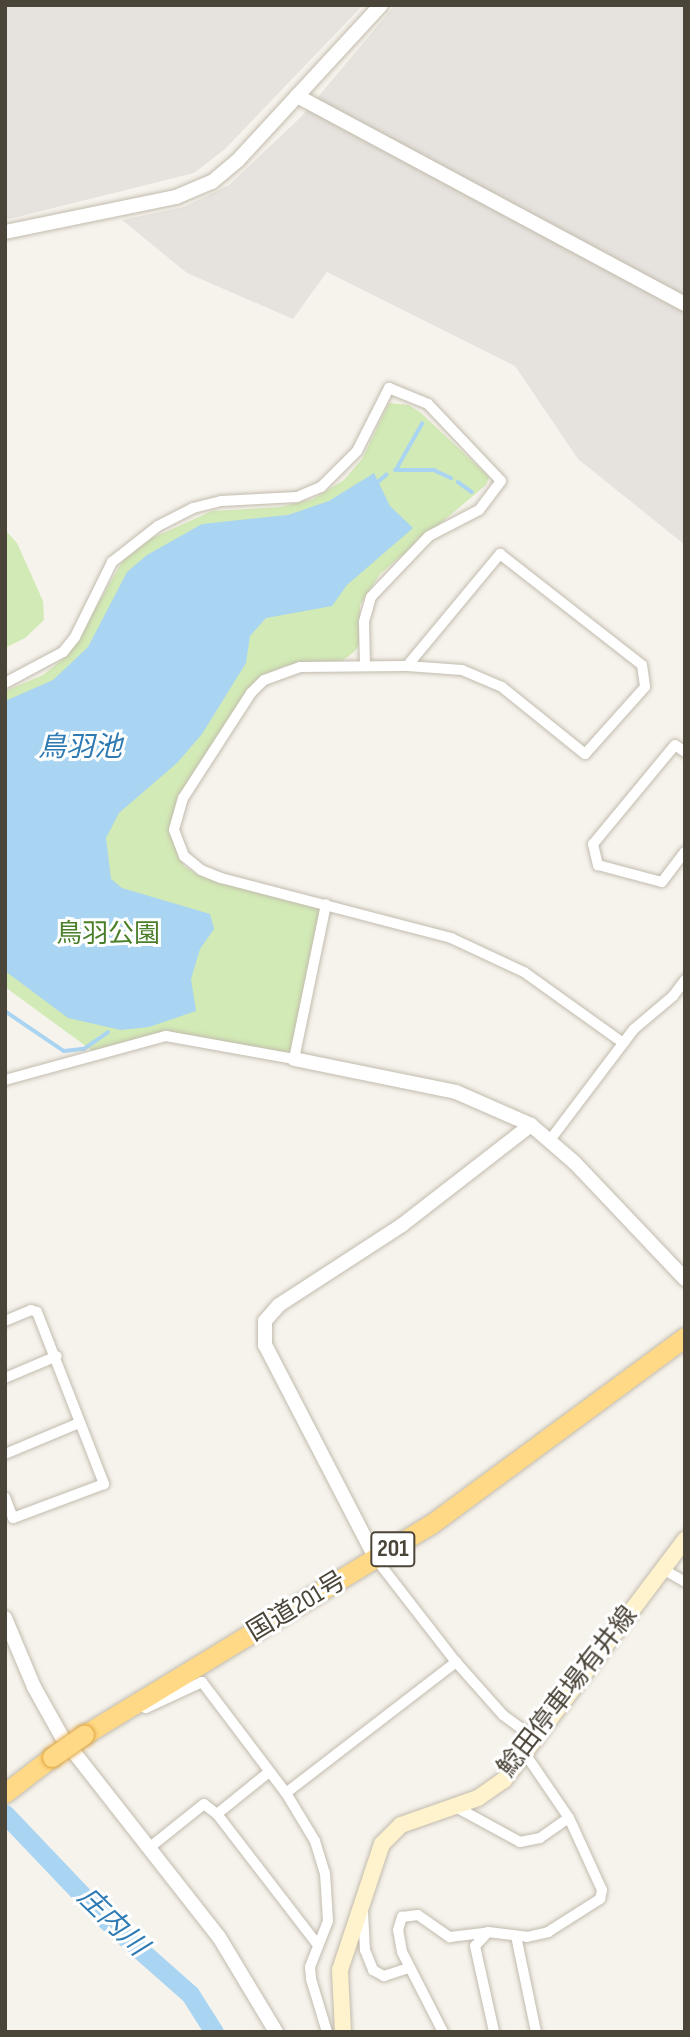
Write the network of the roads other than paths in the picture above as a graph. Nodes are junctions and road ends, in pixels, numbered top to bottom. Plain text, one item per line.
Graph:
1 (381, 5) edge
2 (297, 96) junction
3 (5, 232) edge
4 (685, 304) edge
5 (365, 666) junction
6 (407, 666) junction
7 (5, 683) edge
8 (685, 752) edge
9 (685, 852) edge
10 (326, 904) junction
11 (685, 980) edge
12 (623, 1043) junction
13 (294, 1059) junction
14 (5, 1080) edge
15 (531, 1125) junction
16 (550, 1140) junction
17 (685, 1279) edge
18 (5, 1321) edge
19 (685, 1336) edge
20 (57, 1356) junction
21 (5, 1378) edge
22 (79, 1423) junction
23 (5, 1454) edge
24 (5, 1497) edge
25 (9, 1520) edge
26 (685, 1540) edge
27 (376, 1559) junction
28 (662, 1569) junction
29 (685, 1582) edge
30 (5, 1618) edge
31 (456, 1662) junction
32 (134, 1705) junction
33 (537, 1740) junction
34 (526, 1755) junction
35 (269, 1772) junction
36 (12, 1787) edge
37 (286, 1793) junction
38 (454, 1806) junction
39 (216, 1814) junction
40 (569, 1818) junction
41 (149, 1848) junction
42 (362, 1898) junction
43 (488, 1932) junction
44 (516, 1936) junction
45 (318, 1945) junction
46 (408, 1968) junction
47 (276, 2032) edge
48 (327, 2032) edge
49 (343, 2032) edge
50 (443, 2032) edge
51 (494, 2032) edge
52 (536, 2032) edge

1 - 2 street
2 - 3 street
2 - 4 street
5 - 6 street
5 - 7 street
5 - 10 street
6 - 6 street
8 - 9 street
10 - 12 street
10 - 13 street
11 - 12 street
12 - 16 street
13 - 14 street
13 - 15 street
15 - 16 street
15 - 27 street
16 - 17 street
18 - 20 street
19 - 27 highway, 国道201号 / 201
20 - 21 street
20 - 22 street
22 - 23 street
22 - 25 street
24 - 25 street
26 - 28 main road, 鯰田停車場有井線
27 - 31 street
27 - 32 highway, 国道201号 / 201
28 - 29 street
28 - 33 main road, 鯰田停車場有井線
30 - 41 street
31 - 33 street
31 - 37 street
32 - 35 street
32 - 36 highway, 国道201号 / 201, bridge
33 - 34 main road, 鯰田停車場有井線
34 - 38 main road, 鯰田停車場有井線
34 - 40 street
35 - 37 street
35 - 39 street
37 - 45 street
38 - 40 street
38 - 42 main road, 鯰田停車場有井線
39 - 41 street
39 - 45 street
40 - 44 street
41 - 47 street
42 - 46 street
42 - 49 main road, 鯰田停車場有井線
43 - 44 street
43 - 46 street
43 - 51 street
44 - 52 street
45 - 48 street
46 - 50 street

